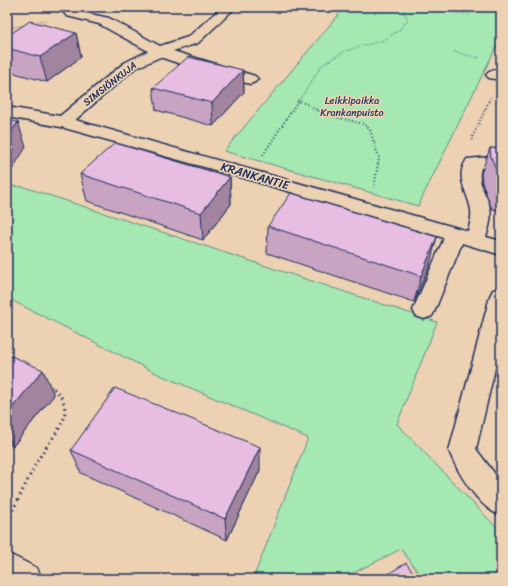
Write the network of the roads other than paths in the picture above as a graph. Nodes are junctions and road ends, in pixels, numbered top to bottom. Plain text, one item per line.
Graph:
1 (230, 7) edge
2 (65, 8) edge
3 (160, 51) junction
4 (250, 79) dead end
5 (7, 112) edge
6 (63, 122) junction
7 (501, 161) edge
8 (471, 170) junction
9 (501, 173) edge
10 (455, 235) junction
11 (475, 241) junction
12 (501, 248) edge
13 (501, 296) edge
14 (424, 310) dead end
15 (501, 502) edge
16 (7, 568) edge
17 (26, 579) edge

1 - 3 street, SIMSIÖNKUJA
2 - 3 street
3 - 4 street
3 - 6 street, SIMSIÖNKUJA
5 - 6 street, KRANKANTIE
6 - 10 street, KRANKANTIE
7 - 8 street
8 - 9 street
8 - 11 street
10 - 11 street, KRANKANTIE
10 - 14 street
11 - 12 street, KRANKANTIE
13 - 15 street
16 - 17 street

